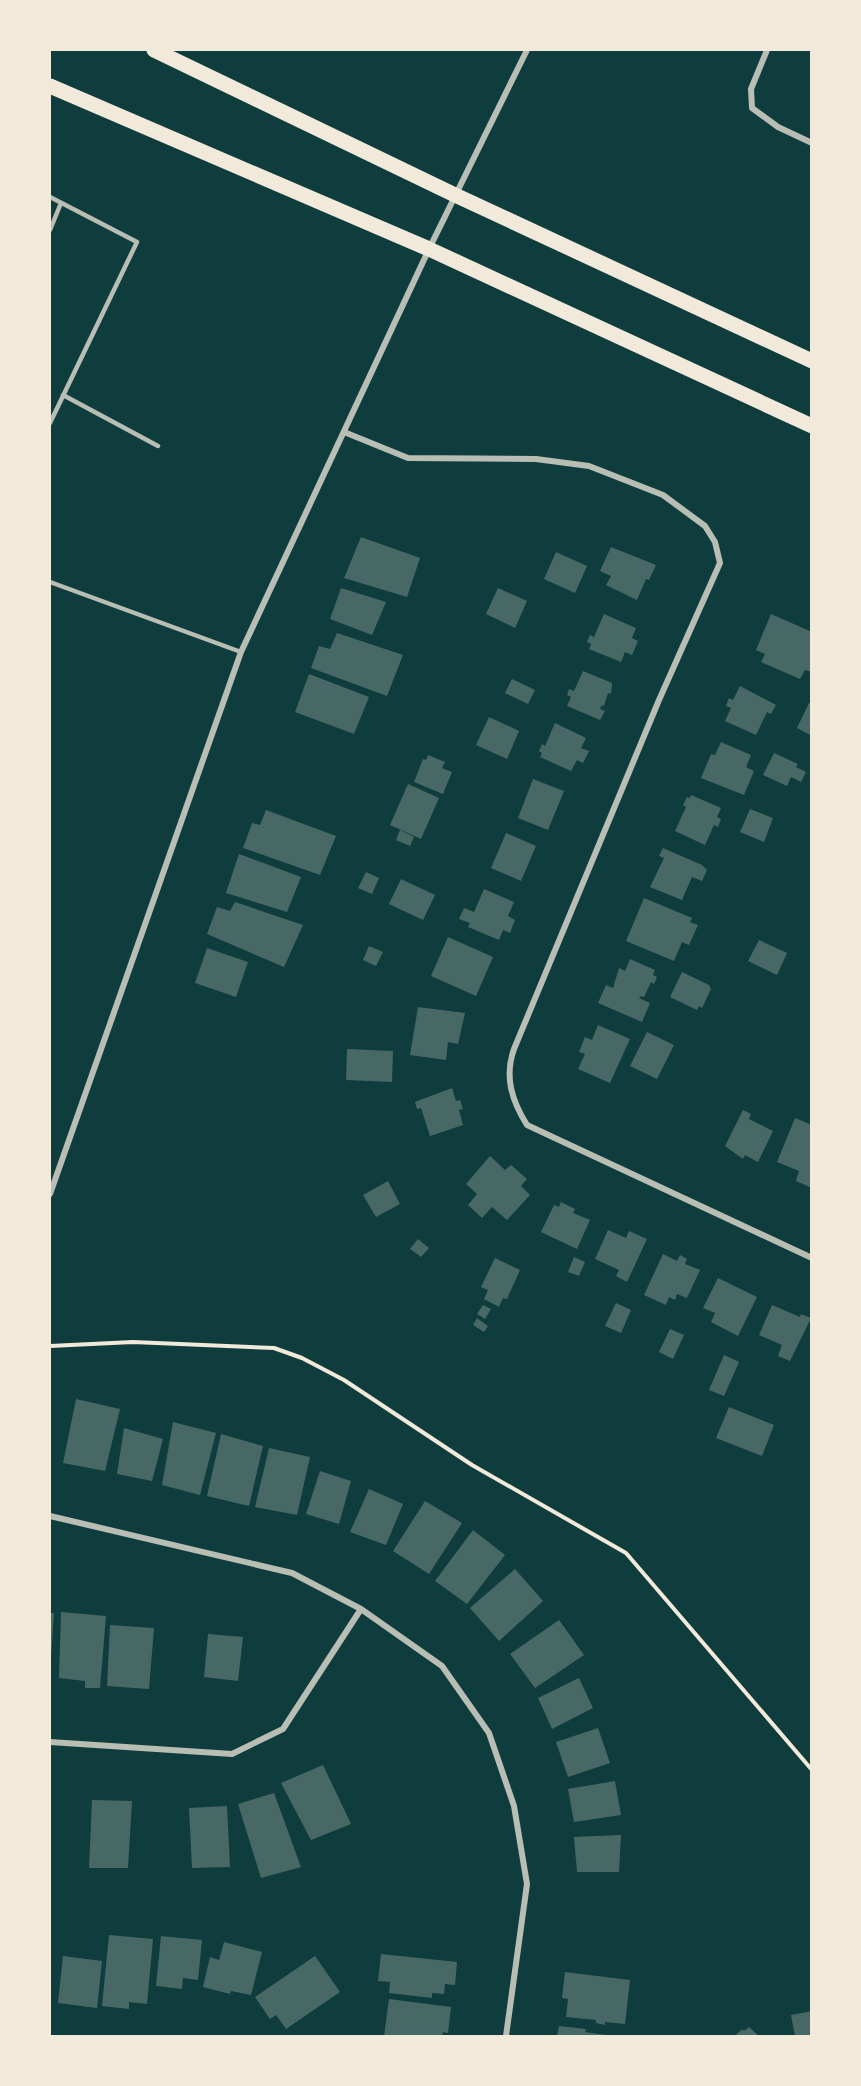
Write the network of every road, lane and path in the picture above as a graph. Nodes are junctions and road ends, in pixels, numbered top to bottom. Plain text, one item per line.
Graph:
1 (154, 50) edge
2 (527, 50) edge
3 (767, 50) edge
4 (50, 86) edge
5 (812, 143) edge
6 (455, 195) junction
7 (50, 196) edge
8 (61, 203) junction
9 (50, 230) edge
10 (429, 249) junction
11 (812, 361) edge
12 (63, 394) junction
13 (50, 423) edge
14 (812, 426) edge
15 (344, 432) junction
16 (158, 446) dead end
17 (50, 582) edge
18 (241, 652) junction
19 (50, 1194) edge
20 (812, 1258) edge
21 (50, 1346) edge
22 (50, 1516) edge
23 (361, 1609) junction
24 (50, 1742) edge
25 (812, 1770) edge
26 (506, 2037) edge

1 - 6 main road
2 - 6 street
3 - 5 street
4 - 10 main road
6 - 10 street
6 - 11 main road
7 - 8 lane
8 - 9 lane
8 - 12 lane
10 - 14 main road
10 - 15 street
12 - 13 lane
12 - 16 lane
15 - 18 street
15 - 20 street
17 - 18 lane
18 - 19 street
21 - 25 path
22 - 23 street
23 - 24 street
23 - 26 street

